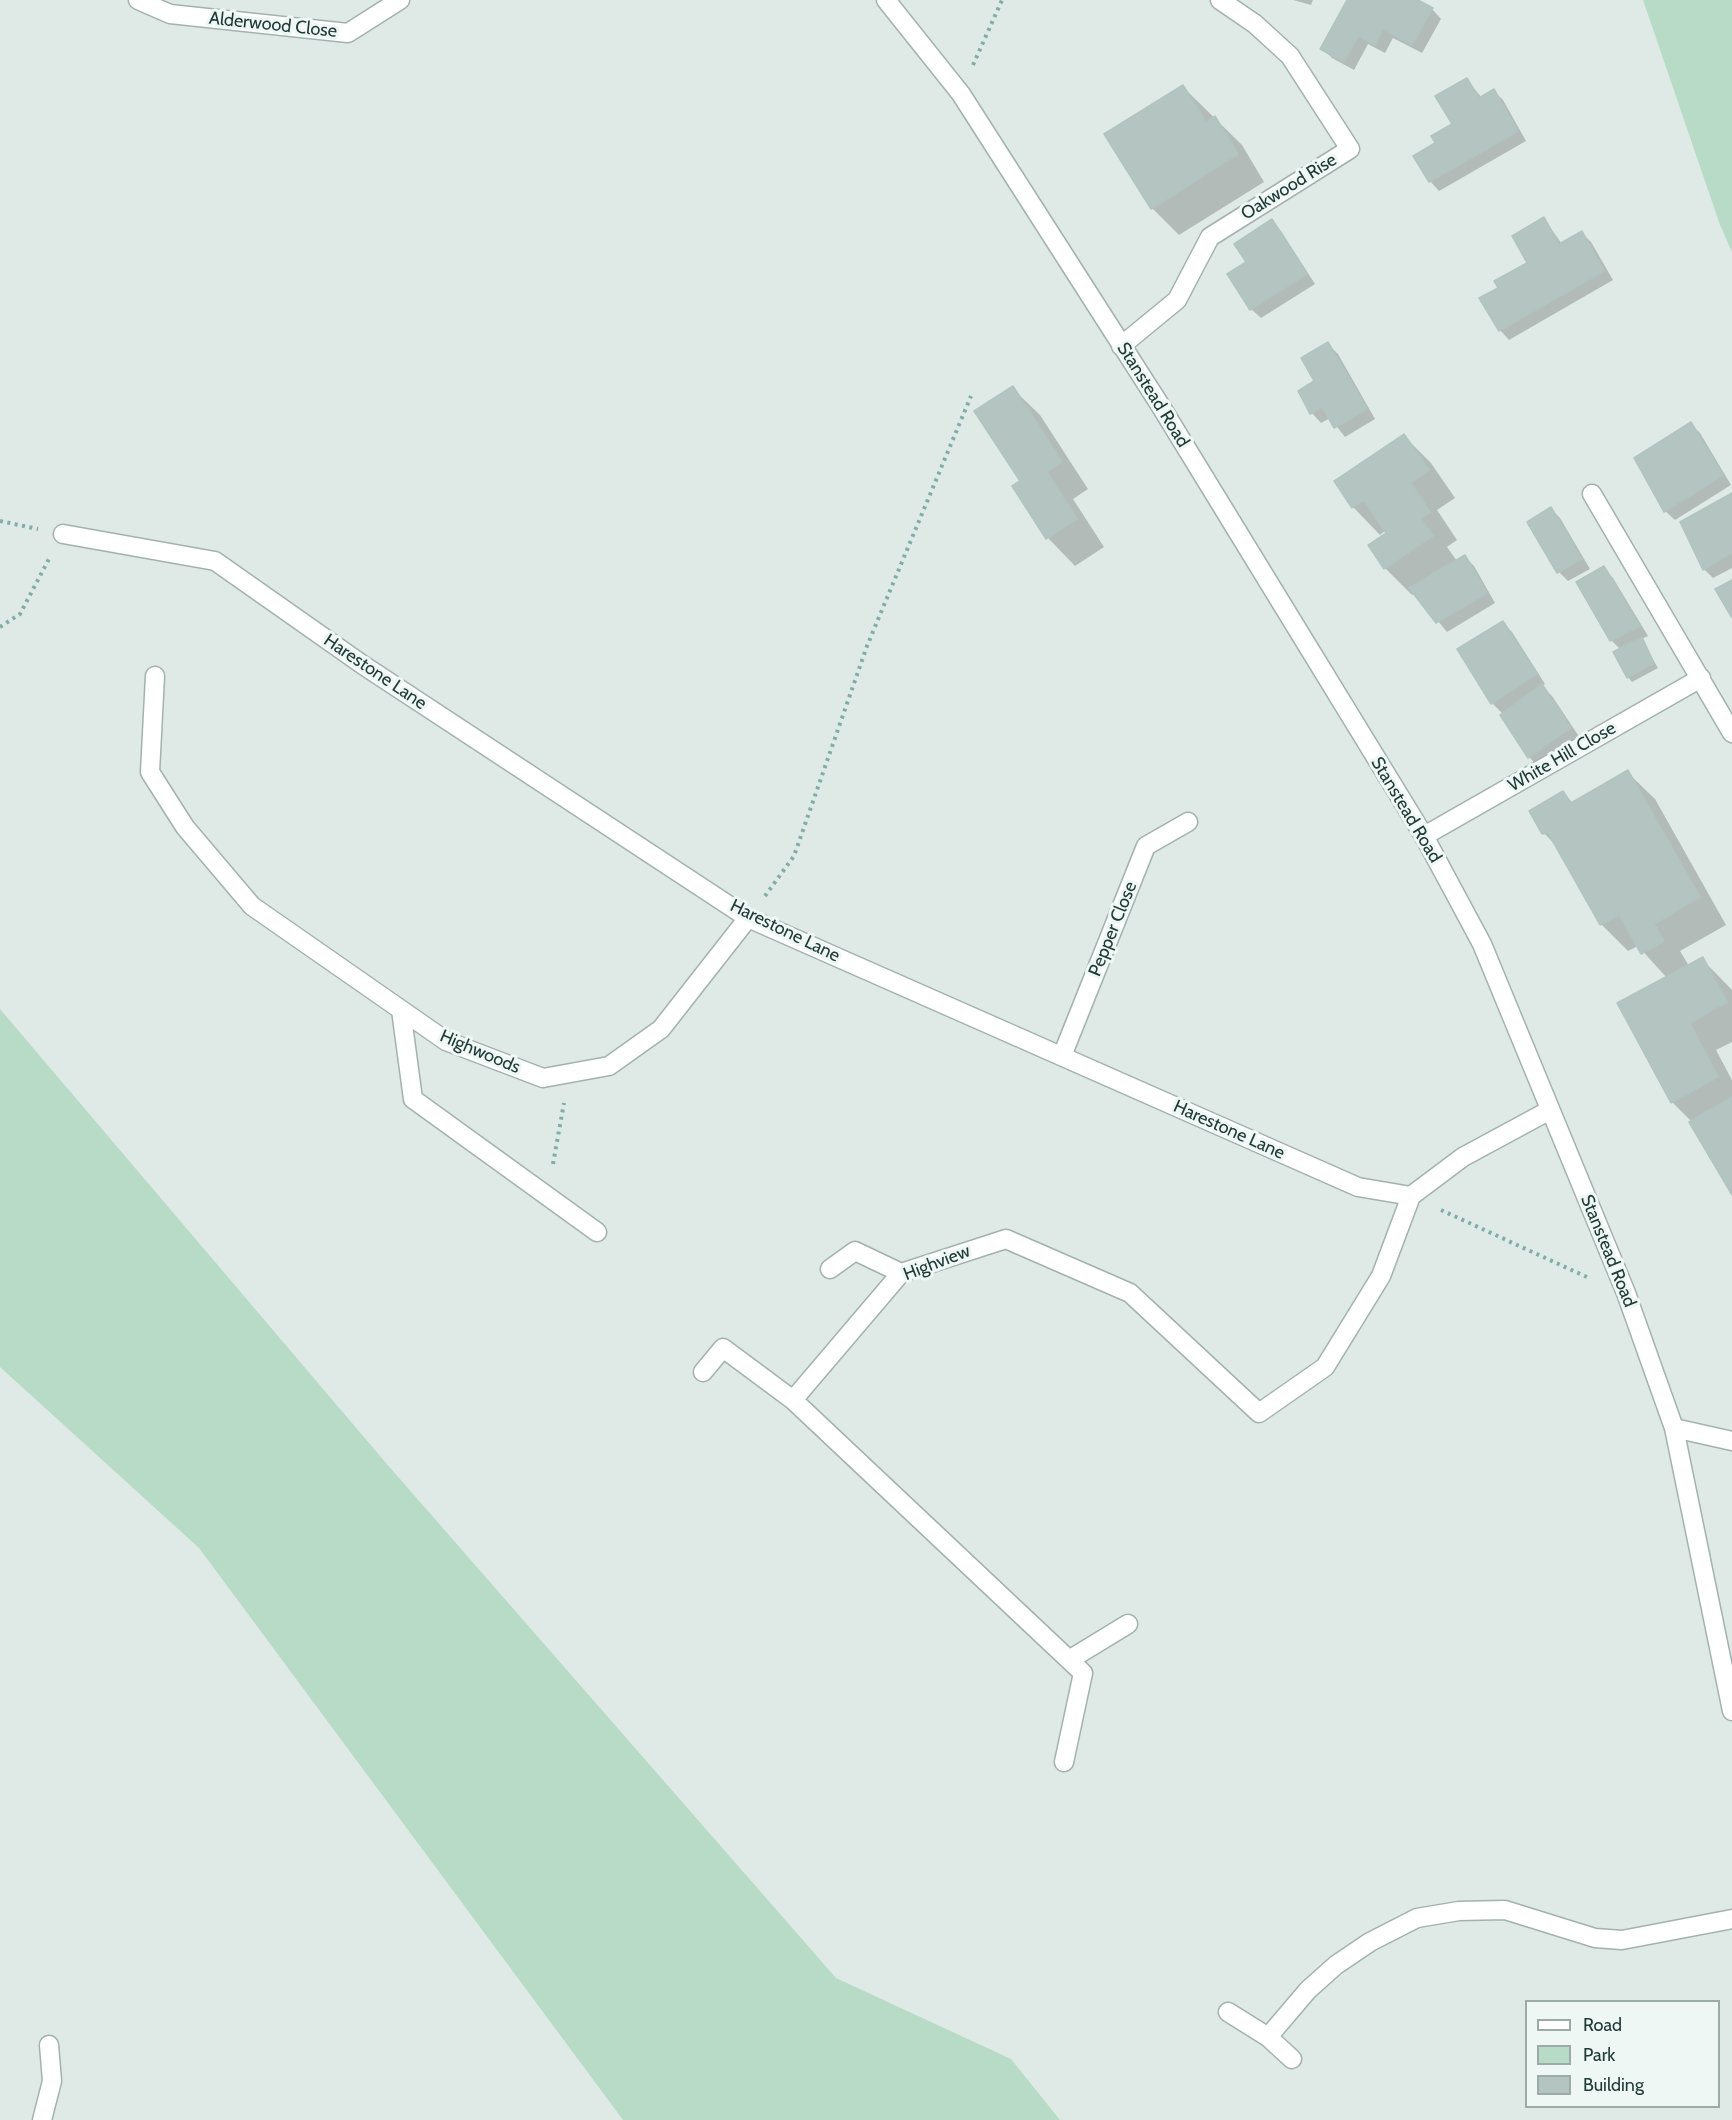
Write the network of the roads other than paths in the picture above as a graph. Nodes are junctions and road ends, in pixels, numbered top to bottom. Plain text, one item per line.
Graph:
1 (138, 0) edge
2 (400, 0) edge
3 (886, 0) edge
4 (1220, 0) edge
5 (1121, 346) junction
6 (1592, 494) dead end
7 (63, 534) road end
8 (155, 676) dead end
9 (1701, 678) junction
10 (1732, 732) edge
11 (1188, 822) dead end
12 (1424, 836) junction
13 (748, 918) junction
14 (401, 1010) junction
15 (1062, 1056) junction
16 (1550, 1110) junction
17 (1411, 1196) junction
18 (597, 1232) dead end
19 (830, 1269) dead end
20 (901, 1273) junction
21 (703, 1372) dead end
22 (793, 1400) junction
23 (1674, 1428) junction
24 (1732, 1441) edge
25 (1128, 1624) dead end
26 (1069, 1660) junction
27 (1732, 1711) edge
28 (1064, 1762) dead end
29 (1732, 1919) edge
30 (1228, 2012) dead end
31 (1268, 2037) junction
32 (49, 2045) dead end
33 (1292, 2059) dead end
34 (42, 2120) edge

1 - 2 street, Alderwood Close
3 - 5 street, Stanstead Road
4 - 5 street, Oakwood Rise
5 - 12 street, Stanstead Road
6 - 9 street
7 - 13 street, Harestone Lane
8 - 14 street, Highwoods
9 - 10 street
9 - 12 street, White Hill Close
11 - 15 street, Pepper Close
12 - 16 street, Stanstead Road
13 - 14 street, Highwoods
13 - 15 street, Harestone Lane
14 - 18 street
15 - 17 street, Harestone Lane
16 - 17 street
16 - 23 street, Stanstead Road
17 - 20 street, Highview
19 - 20 street
20 - 22 street, Highview
21 - 22 street
22 - 26 street
23 - 24 street
23 - 27 street, Stanstead Road
25 - 26 street
26 - 28 street
29 - 31 street
30 - 31 street
31 - 33 street
32 - 34 street

